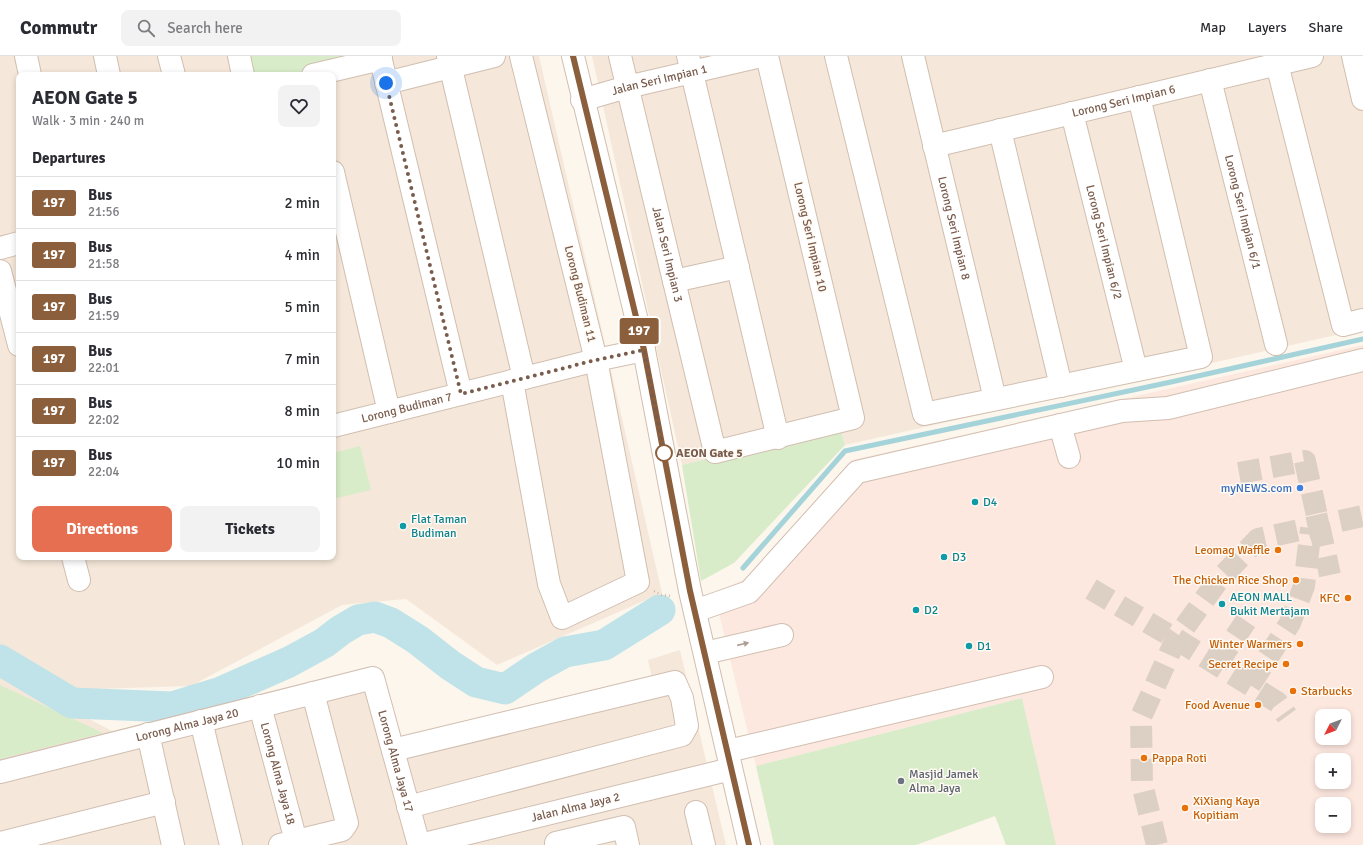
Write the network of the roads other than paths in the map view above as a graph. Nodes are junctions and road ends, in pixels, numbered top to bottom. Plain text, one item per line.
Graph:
1 (26, 56) edge
2 (105, 56) edge
3 (170, 56) edge
4 (239, 56) edge
5 (494, 56) edge
6 (521, 56) edge
7 (573, 56) edge
8 (620, 56) edge
9 (761, 56) edge
10 (767, 56) edge
11 (836, 56) edge
12 (913, 56) edge
13 (1312, 56) edge
14 (1353, 56) edge
15 (380, 58) edge
16 (450, 62) edge
17 (690, 64) edge
18 (1277, 64) junction
19 (29, 72) edge
20 (109, 72) edge
21 (173, 72) edge
22 (242, 72) edge
23 (325, 72) edge
24 (1210, 80) junction
25 (386, 83) junction
26 (627, 87) junction
27 (1139, 97) junction
28 (1363, 99) edge
29 (582, 100) junction
30 (1072, 113) junction
31 (1000, 130) junction
32 (934, 146) junction
33 (336, 185) edge
34 (16, 244) edge
35 (0, 248) edge
36 (738, 266) junction
37 (0, 271) edge
38 (674, 281) junction
39 (1363, 320) edge
40 (16, 333) edge
41 (1276, 344) dead end
42 (644, 350) junction
43 (596, 360) junction
44 (1363, 360) edge
45 (1136, 370) junction
46 (518, 380) junction
47 (1061, 386) junction
48 (461, 394) junction
49 (995, 399) junction
50 (389, 412) junction
51 (336, 425) edge
52 (1060, 425) junction
53 (778, 438) junction
54 (1070, 457) dead end
55 (74, 560) edge
56 (79, 580) dead end
57 (693, 601) junction
58 (782, 635) dead end
59 (705, 652) junction
60 (1042, 677) dead end
61 (374, 678) joint
62 (313, 693) junction
63 (260, 706) junction
64 (201, 721) junction
65 (148, 734) junction
66 (393, 750) junction
67 (730, 760) junction
68 (0, 772) edge
69 (164, 802) junction
70 (408, 807) junction
71 (696, 812) dead end
72 (549, 814) junction
73 (0, 843) edge
74 (288, 843) edge
75 (556, 844) edge
76 (173, 845) edge
77 (231, 845) edge
78 (419, 845) edge
79 (628, 845) edge
80 (704, 845) edge
81 (749, 845) edge

1 - 19 street
2 - 20 street
3 - 21 street
4 - 22 street
5 - 16 street
6 - 43 street, Lorong Budiman 11
7 - 29 street
8 - 26 street, Jalan Seri Impian 3
9 - 17 street, Jalan Seri Impian 1
10 - 53 street, Lorong Seri Impian 10
11 - 49 street
12 - 32 street, Lorong Seri Impian 8
13 - 18 street, Lorong Seri Impian 6
14 - 28 street
15 - 23 street
15 - 25 street
16 - 25 street
16 - 46 street
17 - 26 street, Jalan Seri Impian 1
17 - 36 street
18 - 24 street, Lorong Seri Impian 6
18 - 39 street
24 - 27 street, Lorong Seri Impian 6
24 - 41 street, Lorong Seri Impian 6/1
25 - 48 street
26 - 29 street, Jalan Seri Impian 1
26 - 38 street, Jalan Seri Impian 3
27 - 30 street, Lorong Seri Impian 6
27 - 45 street
29 - 42 street
30 - 31 street, Lorong Seri Impian 6
30 - 45 street, Lorong Seri Impian 6/2
31 - 32 street, Lorong Seri Impian 6
31 - 47 street
32 - 49 street, Lorong Seri Impian 8
33 - 50 street
34 - 35 street
36 - 38 street
36 - 53 street
37 - 40 street
38 - 53 street, Jalan Seri Impian 3
42 - 43 street, Lorong Budiman 7
42 - 57 street
43 - 46 street, Lorong Budiman 7
43 - 46 street, Lorong Budiman 11
44 - 52 street
45 - 47 street
46 - 48 street, Lorong Budiman 7
47 - 49 street
48 - 50 street, Lorong Budiman 7
50 - 51 street, Lorong Budiman 7
52 - 54 street
52 - 57 street
55 - 56 street
57 - 59 street
59 -> 58 street
59 - 67 street
60 - 67 street, Jalan Alma Jaya 2
61 - 62 street, Lorong Alma Jaya 20
61 - 66 street, Lorong Alma Jaya 17
62 - 63 street, Lorong Alma Jaya 20
62 - 74 street
63 - 64 street, Lorong Alma Jaya 20
63 - 74 street, Lorong Alma Jaya 18
64 - 65 street, Lorong Alma Jaya 20
64 - 77 street
65 - 68 street, Lorong Alma Jaya 20
65 - 69 street
66 - 70 street, Lorong Alma Jaya 17
66 - 70 street
67 - 72 street, Jalan Alma Jaya 2
67 - 81 street
69 - 73 street
69 - 76 street
70 - 78 street, Lorong Alma Jaya 17
71 - 80 street
72 - 75 street
72 - 78 street, Jalan Alma Jaya 2
75 - 79 street

